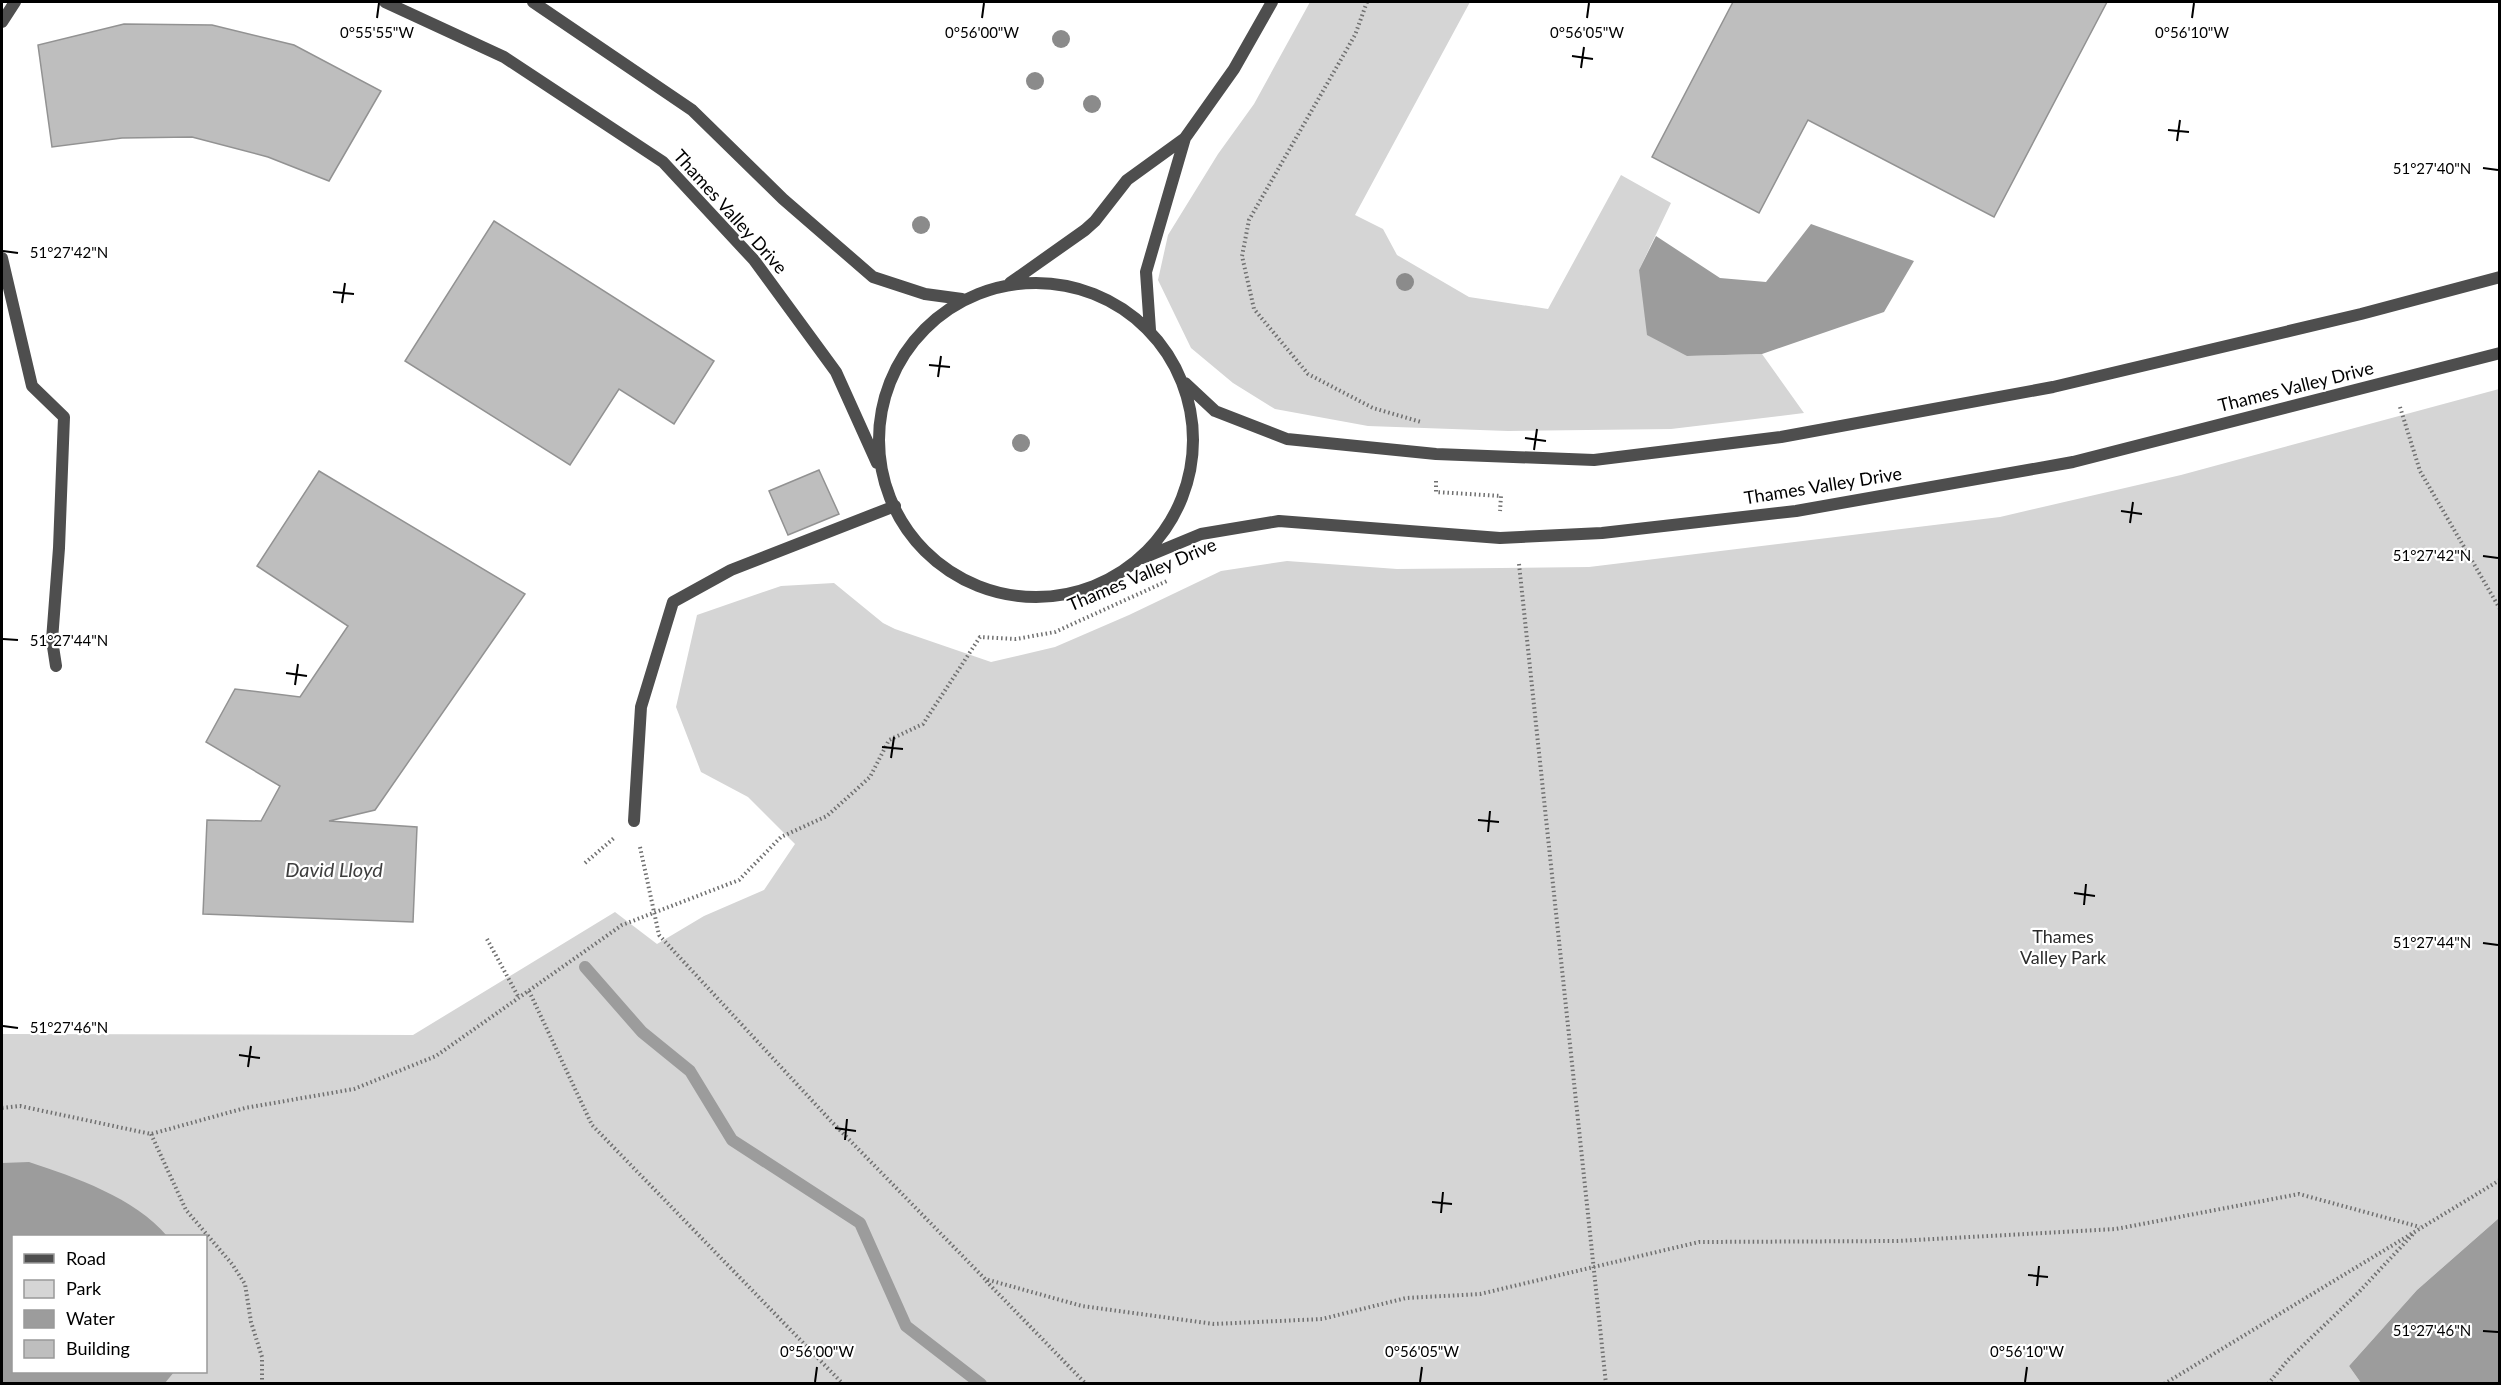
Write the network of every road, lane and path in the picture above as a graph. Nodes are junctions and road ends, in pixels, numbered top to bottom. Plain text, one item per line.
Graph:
1 (15, 2) edge
2 (385, 2) edge
3 (533, 2) edge
4 (1272, 2) edge
5 (1367, 2) edge
6 (2, 22) edge
7 (1185, 138) junction
8 (2, 258) edge
9 (2499, 277) edge
10 (1010, 283) junction
11 (962, 299) junction
12 (1150, 330) junction
13 (2499, 353) edge
14 (1185, 383) junction
15 (2400, 407) dead end
16 (1436, 454) junction
17 (879, 467) junction
18 (895, 506) junction
19 (1500, 538) junction
20 (1518, 557) dead end
21 (1143, 558) junction
22 (1169, 581) dead end
23 (2499, 609) edge
24 (56, 666) dead end
25 (634, 821) junction
26 (585, 863) dead end
27 (655, 915) junction
28 (487, 939) dead end
29 (529, 991) junction
30 (519, 998) junction
31 (2, 1108) edge
32 (151, 1134) junction
33 (2499, 1180) edge
34 (2420, 1227) junction
35 (1593, 1268) junction
36 (985, 1279) junction
37 (262, 1383) edge
38 (843, 1383) edge
39 (1086, 1383) edge
40 (1605, 1383) edge
41 (2164, 1383) edge
42 (2268, 1383) edge

1 - 6 street
2 - 17 street, Thames Valley Drive
3 - 11 street
4 - 7 street
5 - 16 path
7 - 10 street
7 - 12 street
8 - 24 street
9 - 16 street
10 - 11 street
10 - 12 street
11 - 17 street
12 - 14 street
13 - 19 street, Thames Valley Drive
14 - 16 street
14 - 21 street
15 - 23 path
16 - 19 path
17 - 18 street, Thames Valley Drive
18 - 21 street, Thames Valley Drive
18 - 25 street
19 - 21 street, Thames Valley Drive
20 - 35 path
22 - 27 path, Thames Valley Drive
25 - 26 path
25 - 27 path
27 - 29 path
27 - 36 path
28 - 30 path
29 - 30 path
29 - 38 path
30 - 32 path
31 - 32 path
32 - 37 path
33 - 34 path
34 - 35 path
34 - 41 path
34 - 42 path
35 - 36 path
35 - 40 path
36 - 39 path

